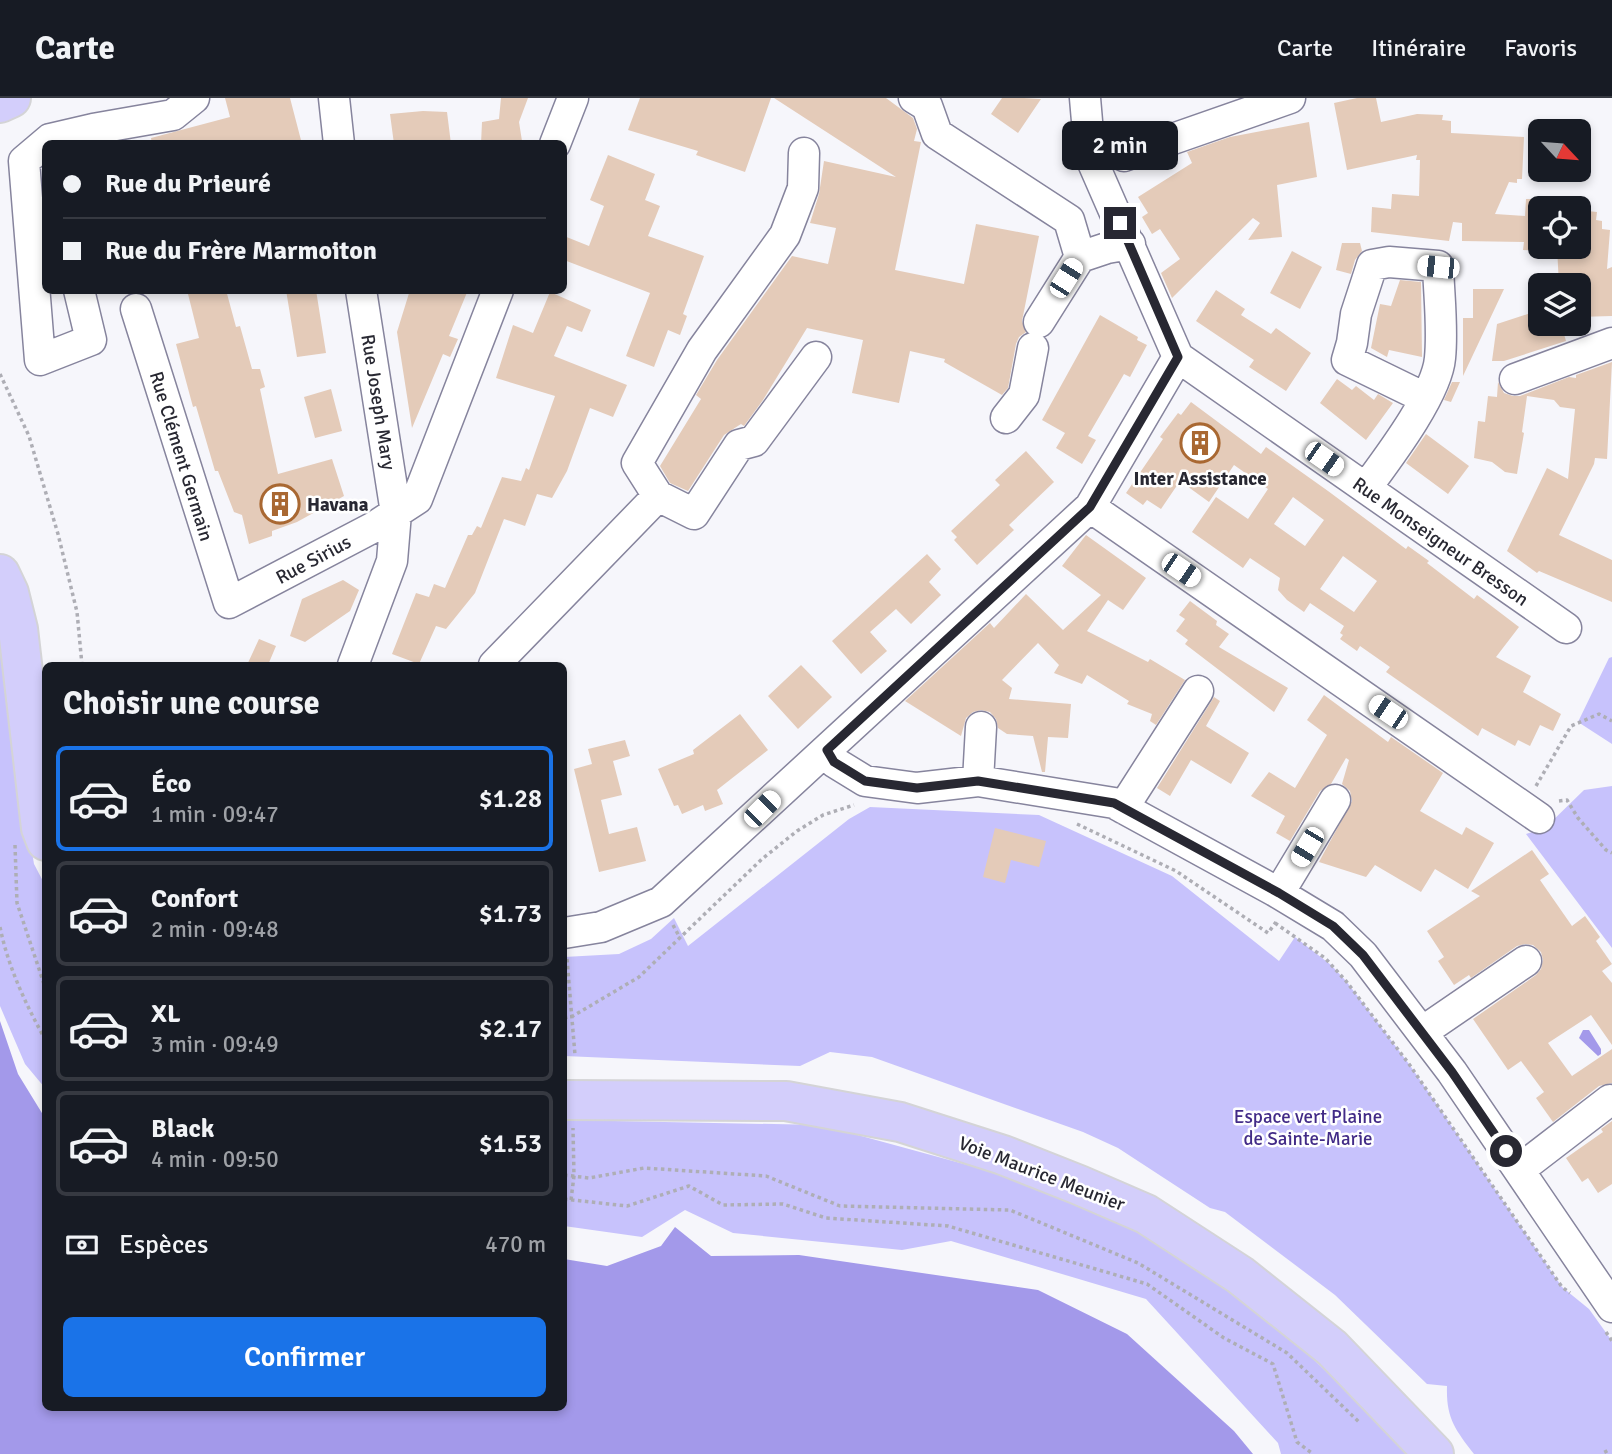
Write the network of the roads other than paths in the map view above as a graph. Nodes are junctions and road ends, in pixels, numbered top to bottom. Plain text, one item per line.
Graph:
1 (11, 98) edge
2 (194, 98) edge
3 (334, 98) edge
4 (573, 98) edge
5 (914, 98) edge
6 (1085, 98) edge
7 (1290, 98) edge
8 (0, 103) edge
9 (1088, 132) junction
10 (95, 136) edge
11 (60, 140) edge
12 (339, 140) edge
13 (557, 140) edge
14 (42, 148) edge
15 (804, 153) dead end
16 (1124, 156) junction
17 (1101, 180) junction
18 (1130, 244) junction
19 (1080, 257) junction
20 (39, 288) edge
21 (80, 294) edge
22 (362, 294) edge
23 (496, 294) edge
24 (136, 309) dead end
25 (1612, 343) edge
26 (816, 357) dead end
27 (1178, 357) junction
28 (1515, 379) dead end
29 (1425, 398) junction
30 (1006, 418) dead end
31 (1366, 488) junction
32 (659, 496) junction
33 (1090, 507) junction
34 (396, 513) junction
35 (0, 575) edge
36 (229, 603) joint
37 (1566, 628) dead end
38 (354, 662) edge
39 (497, 662) edge
40 (1198, 691) dead end
41 (981, 727) dead end
42 (827, 750) junction
43 (978, 781) junction
44 (864, 793) junction
45 (775, 796) junction
46 (1335, 800) dead end
47 (1123, 808) junction
48 (1532, 812) road end
49 (42, 831) edge
50 (1281, 905) junction
51 (567, 944) edge
52 (1526, 961) dead end
53 (1422, 1032) junction
54 (1611, 1100) edge
55 (568, 1110) edge
56 (1519, 1170) junction
57 (1608, 1319) edge
58 (1434, 1454) edge

1 - 8 main road
2 - 10 street
3 - 12 street
4 - 13 street
5 - 19 street
6 - 9 street
7 - 16 street
9 - 16 street
9 - 17 street
10 - 11 street
14 - 20 street
15 - 32 street
16 - 17 street
17 - 18 street
18 - 19 street
18 - 27 street
19 - 30 street
20 - 21 street
22 - 34 street, Rue Joseph Mary
23 - 34 street, Rue Sirius
24 - 36 street, Rue Clément Germain
25 - 28 street
26 - 32 street
27 - 31 street, Rue Monseigneur Bresson
27 - 33 street
29 - 29 street
29 - 31 street
31 - 37 street, Rue Monseigneur Bresson
32 - 39 street
33 - 42 street
33 - 48 street
34 - 36 street, Rue Sirius
34 - 38 street, Rue Joseph Mary
35 - 49 main road
40 - 47 street
41 - 43 street
42 - 44 street
42 - 45 street
43 - 44 street
43 - 47 street
44 - 45 street
45 - 51 street
46 - 50 street
47 - 50 street
50 - 53 street
52 - 53 street
53 - 56 street
54 - 56 street
55 - 58 main road, Voie Maurice Meunier
56 - 57 street

